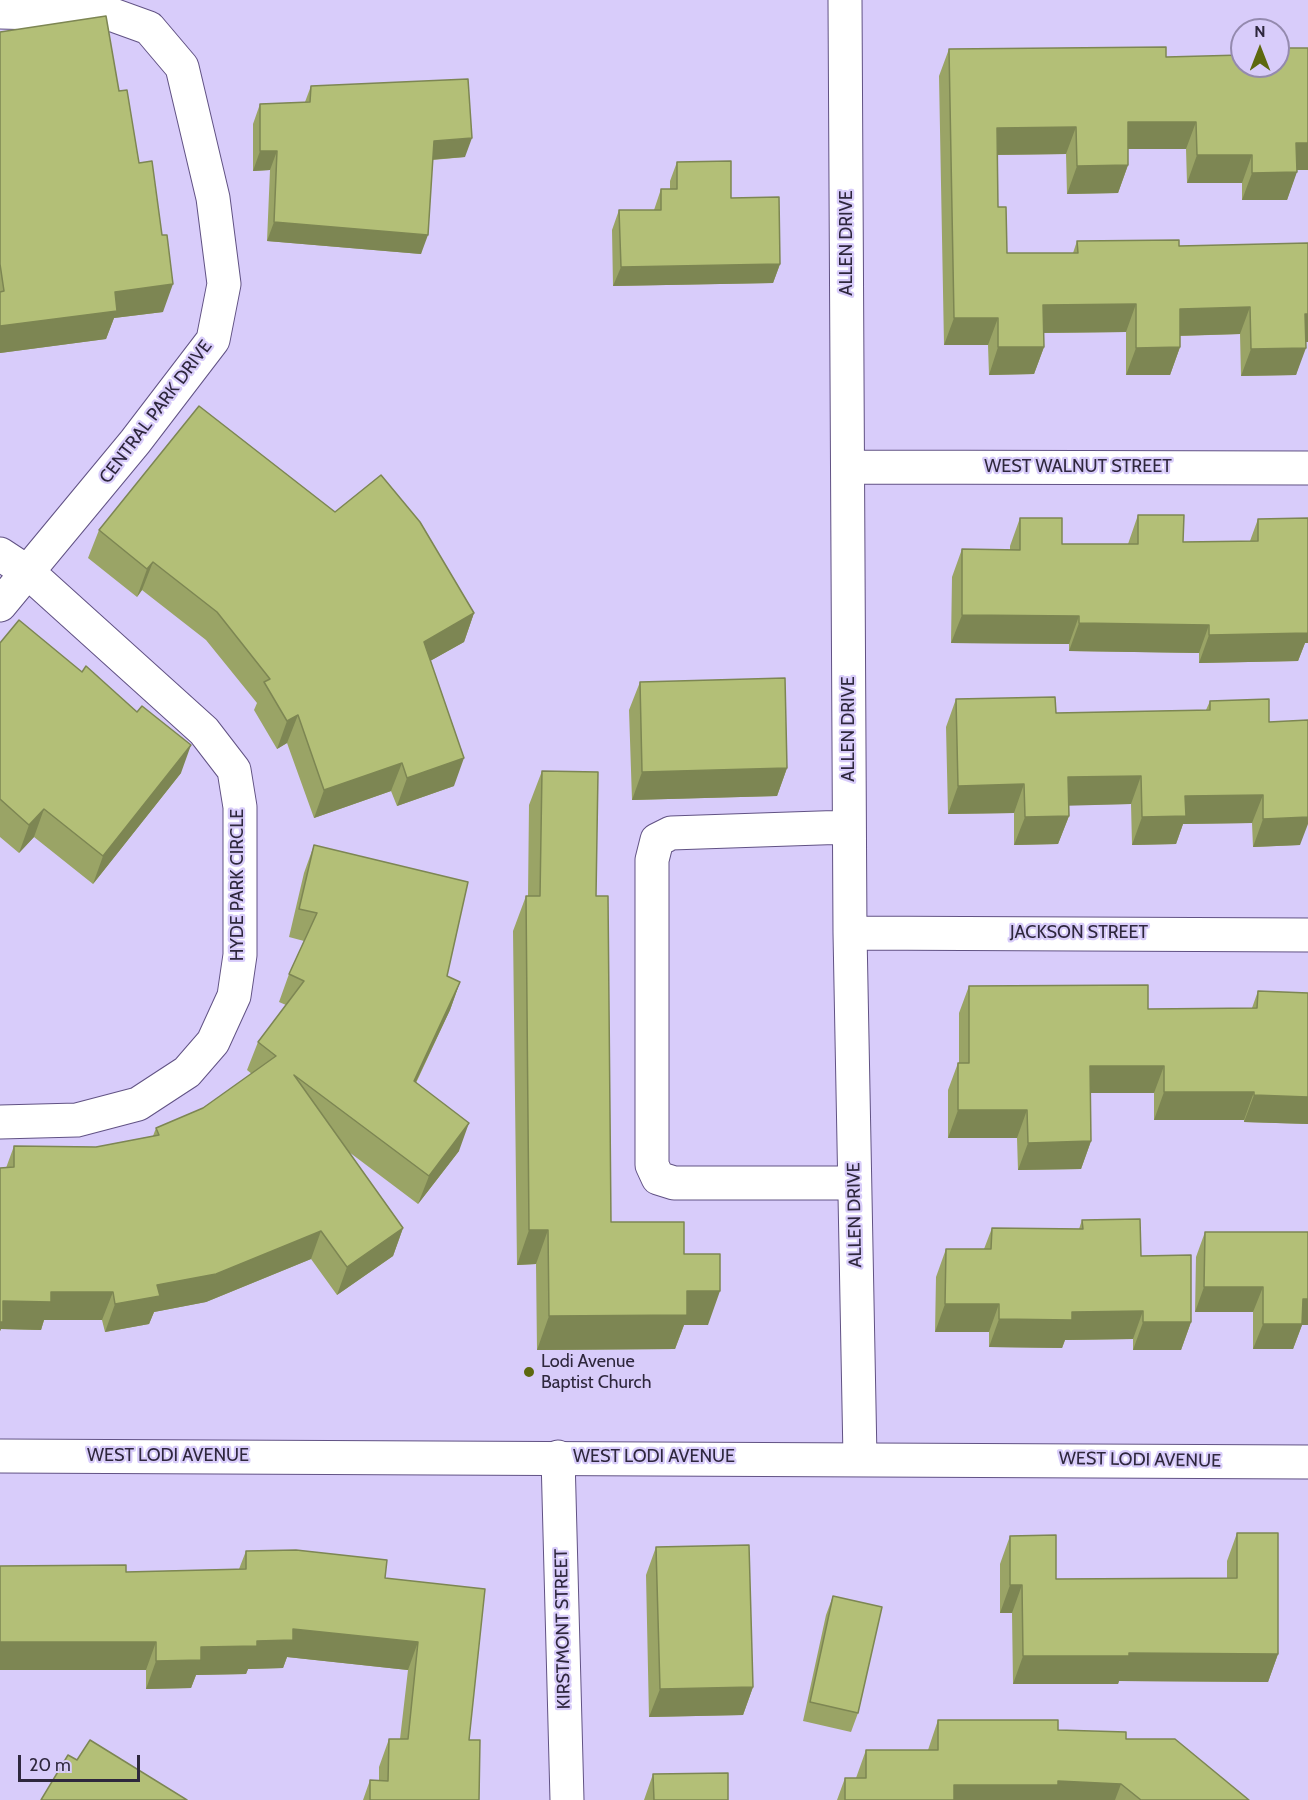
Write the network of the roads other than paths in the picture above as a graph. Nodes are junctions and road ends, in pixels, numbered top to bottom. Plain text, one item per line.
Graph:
1 (845, 0) edge
2 (0, 12) edge
3 (849, 467) junction
4 (1308, 468) edge
5 (0, 554) edge
6 (29, 573) junction
7 (0, 605) edge
8 (849, 827) junction
9 (850, 933) junction
10 (1308, 935) edge
11 (0, 1122) edge
12 (855, 1183) junction
13 (0, 1456) edge
14 (558, 1457) junction
15 (860, 1458) junction
16 (1308, 1462) edge
17 (567, 1800) edge

1 - 3 street, ALLEN DRIVE
2 - 6 street, CENTRAL PARK DRIVE
3 - 4 street, WEST WALNUT STREET
3 - 8 street, ALLEN DRIVE
5 - 6 street, HYDE PARK CIRCLE
6 - 7 street, CENTRAL PARK DRIVE
6 - 11 street, HYDE PARK CIRCLE
8 - 9 street, ALLEN DRIVE
8 - 12 street
9 - 10 street, JACKSON STREET
9 - 12 street, ALLEN DRIVE
12 - 15 street, ALLEN DRIVE
13 - 14 street, WEST LODI AVENUE
14 - 15 street, WEST LODI AVENUE
14 - 17 street, KIRSTMONT STREET
15 - 16 street, WEST LODI AVENUE

